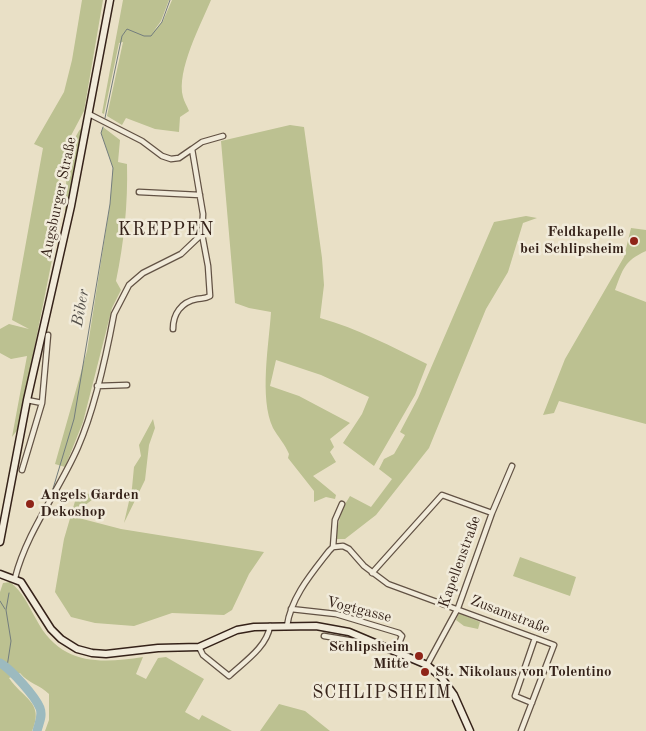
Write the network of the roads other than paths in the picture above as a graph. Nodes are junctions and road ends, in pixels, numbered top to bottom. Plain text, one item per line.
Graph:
1 (110, 0) edge
2 (89, 114) junction
3 (223, 136) dead end
4 (192, 149) junction
5 (139, 192) dead end
6 (200, 195) junction
7 (202, 234) junction
8 (173, 329) dead end
9 (48, 335) dead end
10 (127, 385) dead end
11 (97, 386) junction
12 (27, 400) junction
13 (42, 403) junction
14 (512, 466) dead end
15 (22, 470) dead end
16 (342, 504) dead end
17 (492, 512) junction
18 (0, 542) edge
19 (333, 546) junction
20 (372, 573) junction
21 (0, 574) edge
22 (15, 578) junction
23 (458, 608) junction
24 (291, 610) junction
25 (270, 626) junction
26 (288, 626) junction
27 (324, 636) dead end
28 (535, 638) junction
29 (366, 639) junction
30 (199, 648) junction
31 (396, 652) junction
32 (427, 665) junction
33 (532, 703) junction
34 (470, 731) edge
35 (521, 731) edge

1 - 2 street, Augsburger Straße
2 - 4 street
2 - 12 street, Augsburger Straße
3 - 4 street
4 - 6 street
5 - 6 street
6 - 7 street
7 - 8 street
7 - 11 street
9 - 13 street
10 - 11 street
11 - 22 street
12 - 13 street
12 - 18 street, Augsburger Straße
13 - 15 street
14 - 17 street, Kapellenstraße
16 - 19 street
17 - 20 street
17 - 23 street, Kapellenstraße
19 - 20 street, Zusamstraße
19 - 24 street
20 - 23 street, Zusamstraße
21 - 22 street
22 - 30 street
23 - 28 street, Zusamstraße
23 - 32 street, Kapellenstraße
24 - 26 street
24 - 31 street, Vogtgasse
25 - 26 street
25 - 30 street
25 - 30 street
26 - 29 street
27 - 29 street
28 - 33 street
28 - 33 street, Zusamstraße
29 - 31 street
31 - 32 street
32 - 34 street
33 - 35 street

